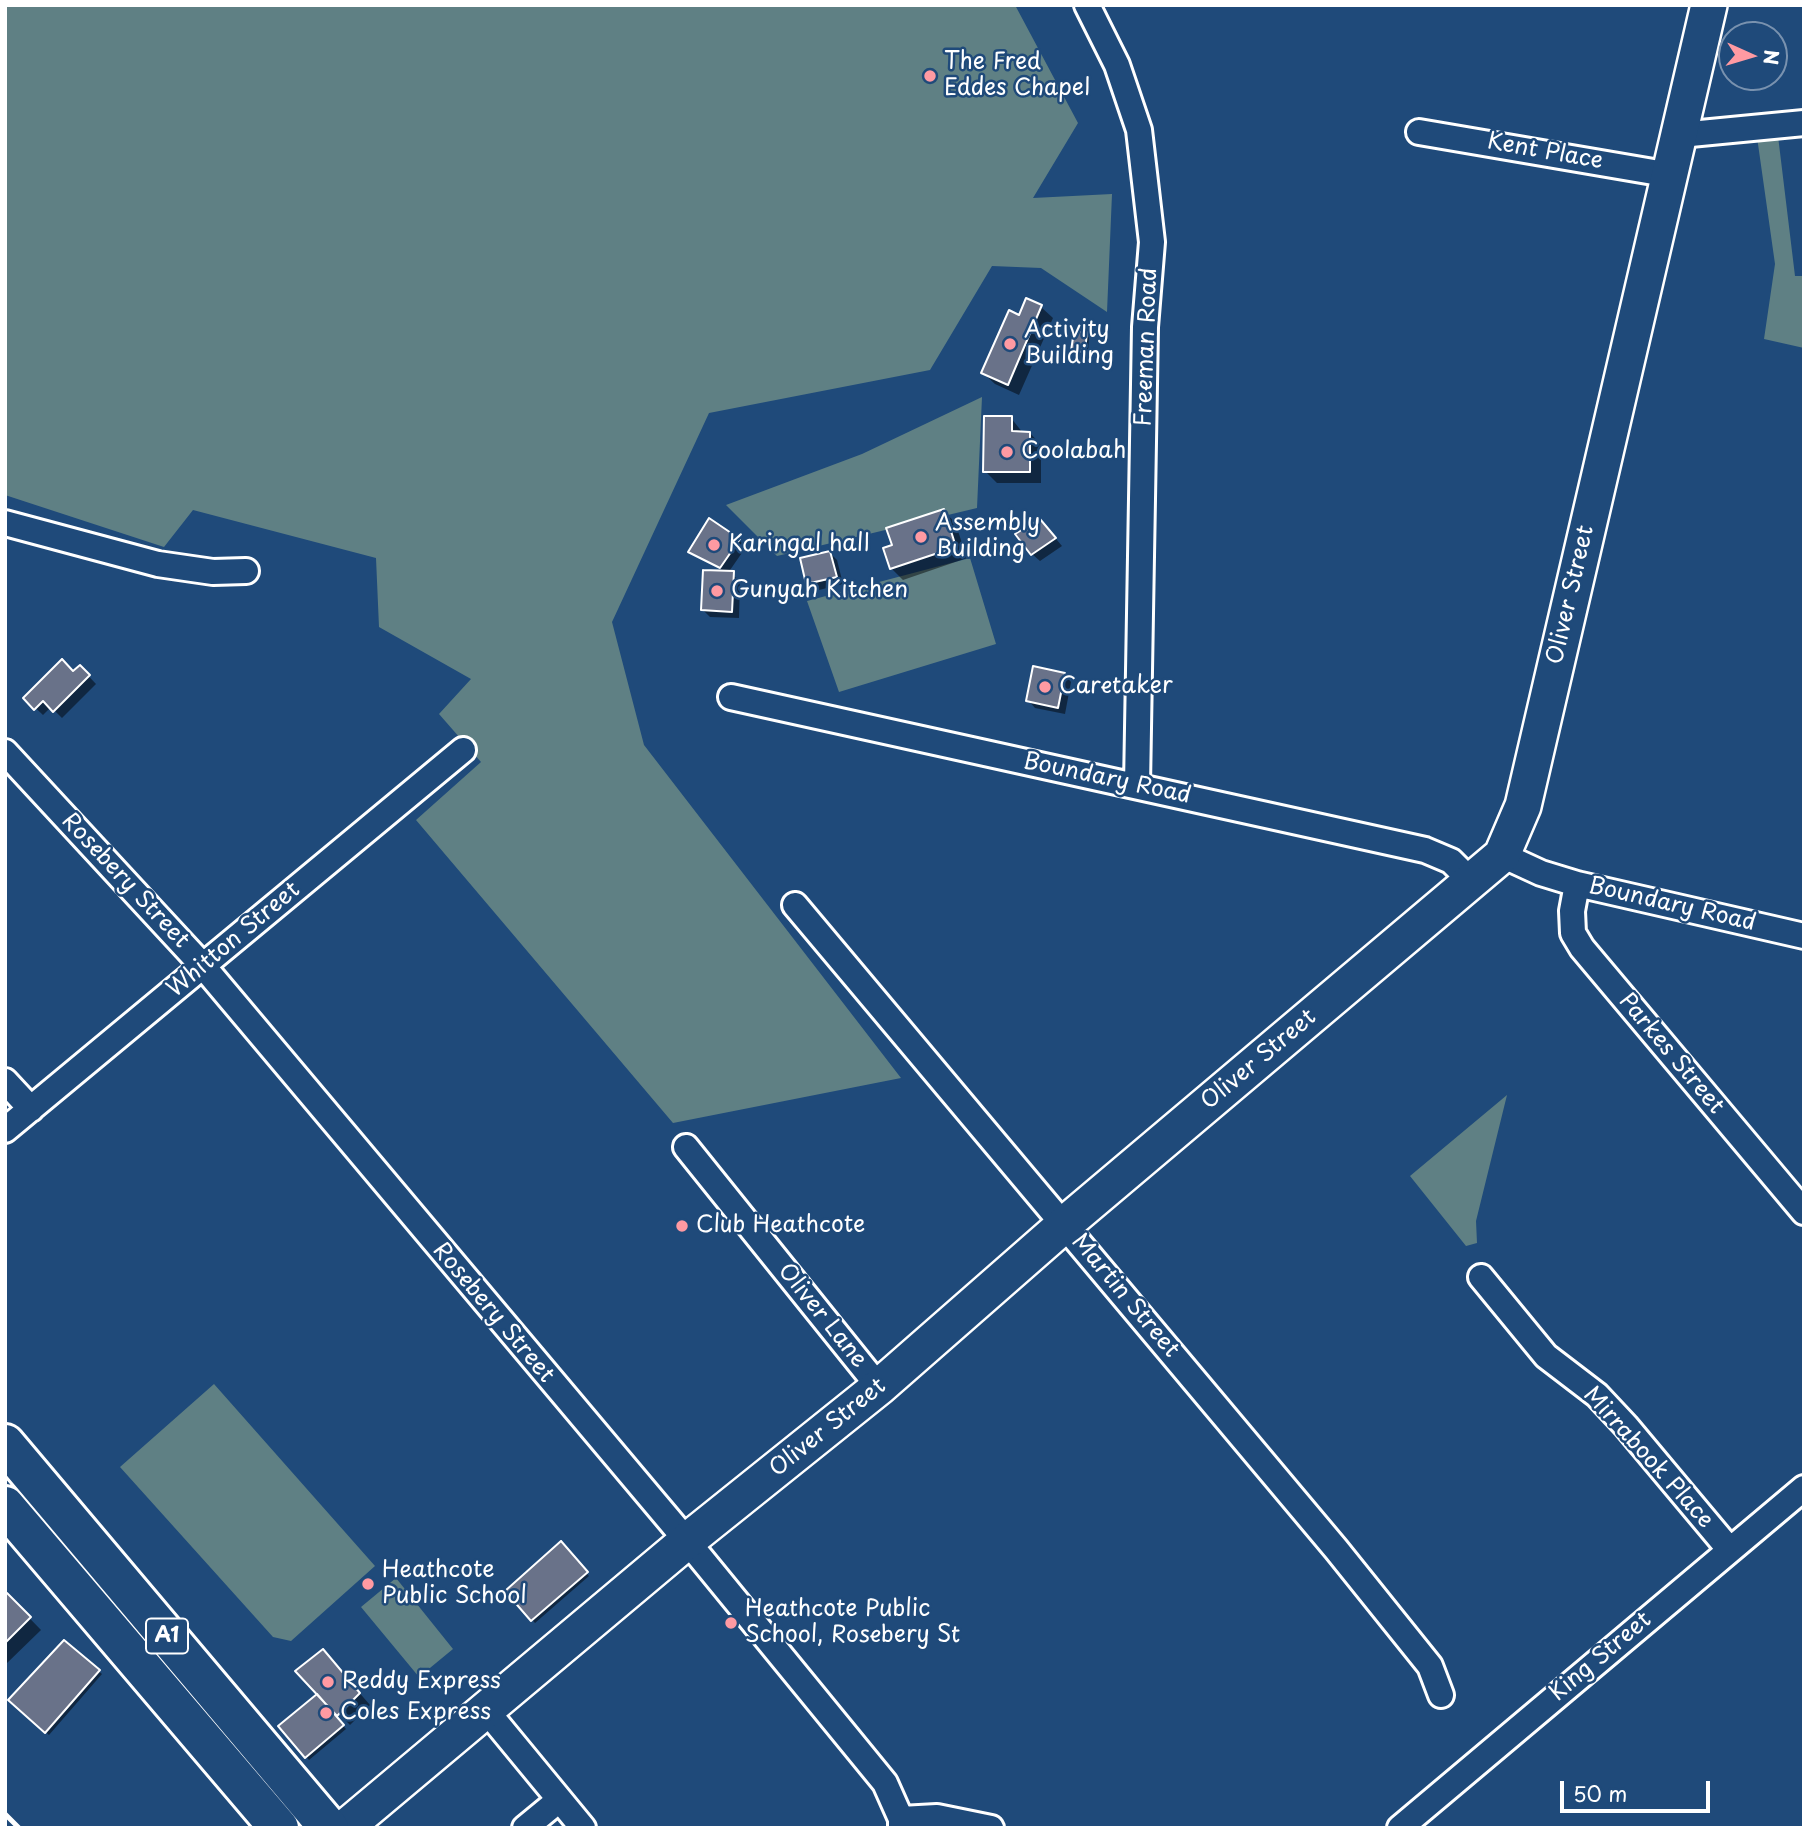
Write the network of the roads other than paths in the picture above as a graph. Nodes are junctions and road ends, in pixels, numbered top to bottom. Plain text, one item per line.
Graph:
1 (1087, 5) edge
2 (1709, 5) edge
3 (1804, 123) edge
4 (1419, 132) dead end
5 (1680, 135) junction
6 (1671, 175) junction
7 (5, 523) edge
8 (246, 571) dead end
9 (732, 697) dead end
10 (463, 750) dead end
11 (5, 752) edge
12 (1137, 785) junction
13 (1502, 855) junction
14 (1472, 883) junction
15 (1577, 884) junction
16 (795, 905) dead end
17 (1804, 936) edge
18 (202, 966) junction
19 (5, 1081) edge
20 (31, 1109) junction
21 (5, 1130) edge
22 (686, 1147) dead end
23 (1804, 1213) edge
24 (1065, 1224) junction
25 (1481, 1277) dead end
26 (879, 1387) junction
27 (5, 1444) edge
28 (1804, 1488) edge
29 (5, 1506) edge
30 (687, 1541) junction
31 (1728, 1549) junction
32 (1441, 1695) dead end
33 (485, 1709) junction
34 (559, 1800) junction
35 (901, 1824) edge
36 (279, 1828) edge
37 (329, 1828) edge
38 (345, 1828) edge
39 (525, 1828) edge
40 (583, 1828) edge
41 (991, 1828) edge
42 (1400, 1828) edge

1 - 12 street, Freeman Road
2 - 5 street, Oliver Street
3 - 5 street
4 - 6 street, Kent Place
5 - 6 street, Oliver Street
6 - 13 street, Oliver Street
7 - 8 street
9 - 12 street, Boundary Road
10 - 18 street, Whitton Street
11 - 18 street, Rosebery Street
12 - 14 street, Boundary Road
13 - 14 street, Oliver Street
13 - 15 street, Boundary Road
14 - 24 street, Oliver Street
15 - 17 street, Boundary Road
15 - 23 street, Parkes Street
16 - 24 street, Martin Street
18 - 20 street, Whitton Street
18 - 30 street, Rosebery Street
19 - 20 street
20 - 21 street, Whitton Street
22 - 26 street, Oliver Lane
24 - 26 street, Oliver Street
24 - 32 street, Martin Street
25 - 31 street, Mirrabook Place
26 - 30 street, Oliver Street
27 - 37 highway, A1
28 - 31 street, King Street
29 - 36 highway, A1
30 - 33 street, Oliver Street
30 - 35 street, Rosebery Street
31 - 42 street, King Street
33 - 34 street
33 - 38 street, Oliver Street
34 - 39 street
34 - 40 street
35 - 41 street, Rosebery Street

